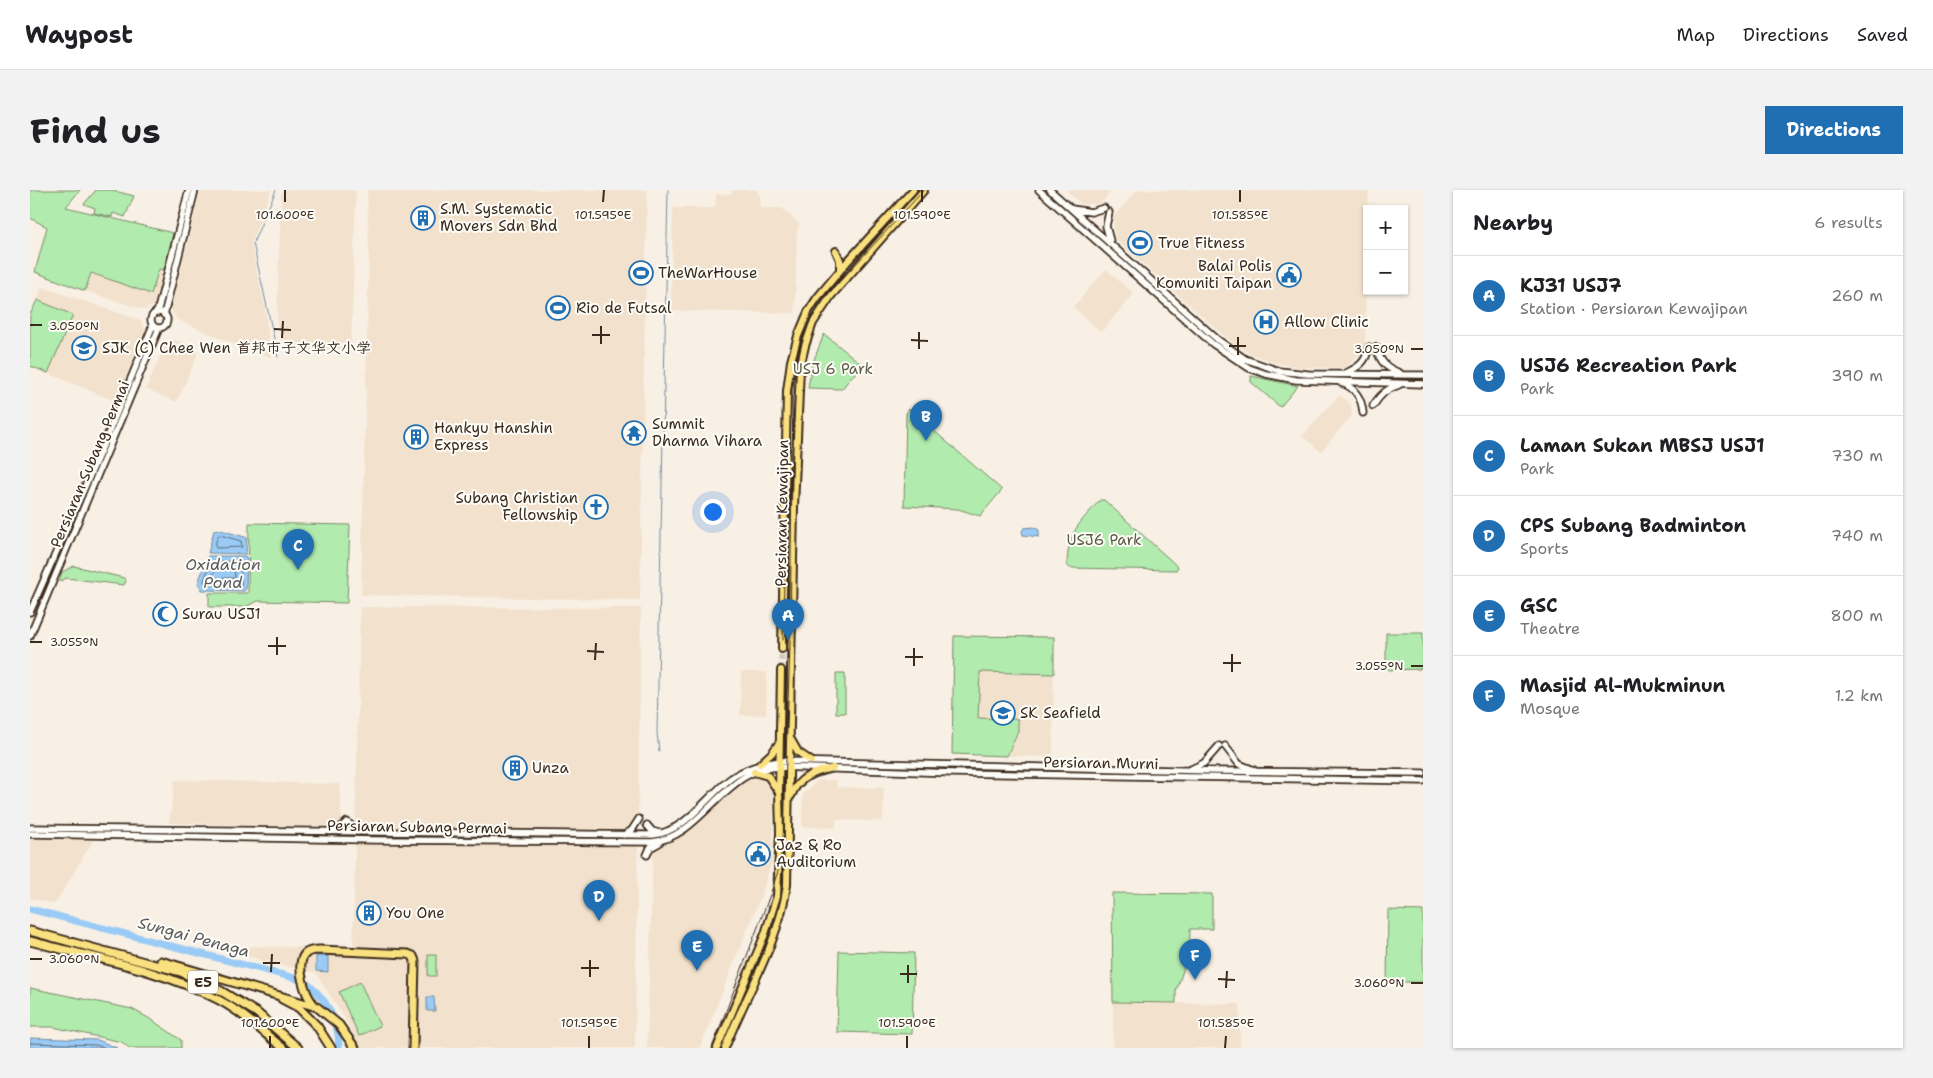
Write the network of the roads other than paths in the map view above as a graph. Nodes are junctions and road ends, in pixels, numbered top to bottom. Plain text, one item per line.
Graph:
1 (189, 190) edge
2 (195, 190) edge
3 (913, 190) edge
4 (924, 190) edge
5 (1040, 190) edge
6 (1050, 190) edge
7 (1070, 209) junction
8 (1111, 244) junction
9 (854, 256) junction
10 (840, 270) junction
11 (157, 313) junction
12 (164, 315) junction
13 (153, 326) junction
14 (159, 328) junction
15 (1368, 347) dead end
16 (1376, 347) dead end
17 (1344, 374) junction
18 (1406, 375) junction
19 (1423, 375) edge
20 (1338, 382) junction
21 (1408, 384) junction
22 (1423, 384) edge
23 (1373, 406) dead end
24 (1363, 413) dead end
25 (62, 541) junction
26 (64, 557) junction
27 (49, 571) junction
28 (30, 612) edge
29 (30, 636) edge
30 (782, 649) tunnel mouth
31 (781, 670) tunnel mouth
32 (790, 737) junction
33 (780, 738) junction
34 (811, 761) junction
35 (760, 764) junction
36 (780, 764) junction
37 (790, 764) junction
38 (937, 764) junction
39 (833, 768) junction
40 (1187, 771) junction
41 (1257, 771) junction
42 (754, 772) junction
43 (953, 773) junction
44 (1423, 773) edge
45 (1423, 781) edge
46 (778, 792) junction
47 (789, 803) junction
48 (639, 819) dead end
49 (647, 825) dead end
50 (30, 828) edge
51 (336, 831) junction
52 (347, 831) junction
53 (358, 832) junction
54 (30, 834) edge
55 (622, 836) junction
56 (663, 837) junction
57 (341, 839) junction
58 (356, 840) junction
59 (647, 855) dead end
60 (30, 931) edge
61 (30, 941) edge
62 (92, 948) junction
63 (274, 993) junction
64 (316, 1007) junction
65 (281, 1048) edge
66 (298, 1048) edge
67 (331, 1048) edge
68 (354, 1048) edge
69 (414, 1048) edge
70 (717, 1048) edge
71 (725, 1048) edge

1 - 11 main road
2 - 12 main road
3 - 9 main road, Persiaran Kewajipan
4 - 32 main road, Persiaran Kewajipan
5 - 20 main road
6 - 7 main road
7 - 8 main road
7 - 8 main road
8 - 17 main road
9 - 10 main road, Persiaran Kewajipan
9 - 10 main road
10 - 30 main road, Persiaran Kewajipan
11 - 12 main road
11 - 13 main road
12 - 14 main road
13 - 14 main road
13 - 25 main road, Persiaran Subang Permai
14 - 26 main road, Persiaran Subang Permai
15 - 17 main road
16 - 18 main road
17 - 18 main road
18 - 19 main road
20 - 21 main road
20 - 24 main road
21 - 22 main road
21 - 23 main road
25 - 26 main road
25 - 27 main road, Persiaran Subang Permai
26 - 27 main road
26 - 29 main road, Persiaran Subang Permai
27 - 28 main road, Persiaran Subang Permai
31 - 33 main road
32 - 34 main road
32 - 37 main road, Persiaran Kewajipan
33 - 35 main road
33 - 36 main road
34 - 37 main road, Persiaran Murni
34 - 38 main road, Persiaran Murni
35 - 36 main road, Persiaran Subang Permai
35 - 56 main road, Persiaran Subang Permai
36 - 37 main road, Persiaran Murni
36 - 42 main road, Persiaran Subang Permai
36 - 46 main road
37 - 39 main road, Persiaran Murni
37 - 47 main road, Persiaran Kewajipan
38 - 40 main road, Persiaran Murni
38 - 43 main road
39 - 43 main road, Persiaran Murni
39 - 47 main road
40 - 41 main road, Persiaran Murni
40 - 41 main road
41 - 44 main road, Persiaran Murni
42 - 46 main road
42 - 56 main road, Persiaran Subang Permai
43 - 45 main road, Persiaran Murni
46 - 70 main road
47 - 71 main road, Persiaran Kewajipan
48 - 55 main road
49 - 56 main road
50 - 51 main road, Persiaran Subang Permai
51 - 52 main road, Persiaran Subang Permai
51 - 53 main road
52 - 53 main road, Persiaran Subang Permai
52 - 57 main road
52 - 58 main road
53 - 55 main road, Persiaran Subang Permai
54 - 57 main road, Persiaran Subang Permai
55 - 56 main road, Persiaran Subang Permai
56 - 58 main road, Persiaran Subang Permai
56 - 59 main road
57 - 58 main road, Persiaran Subang Permai
60 - 62 highway, E5
61 - 65 highway, E5
62 - 63 highway
62 - 66 highway, E5
63 - 64 highway
63 - 67 highway
64 - 68 highway
64 - 69 highway

